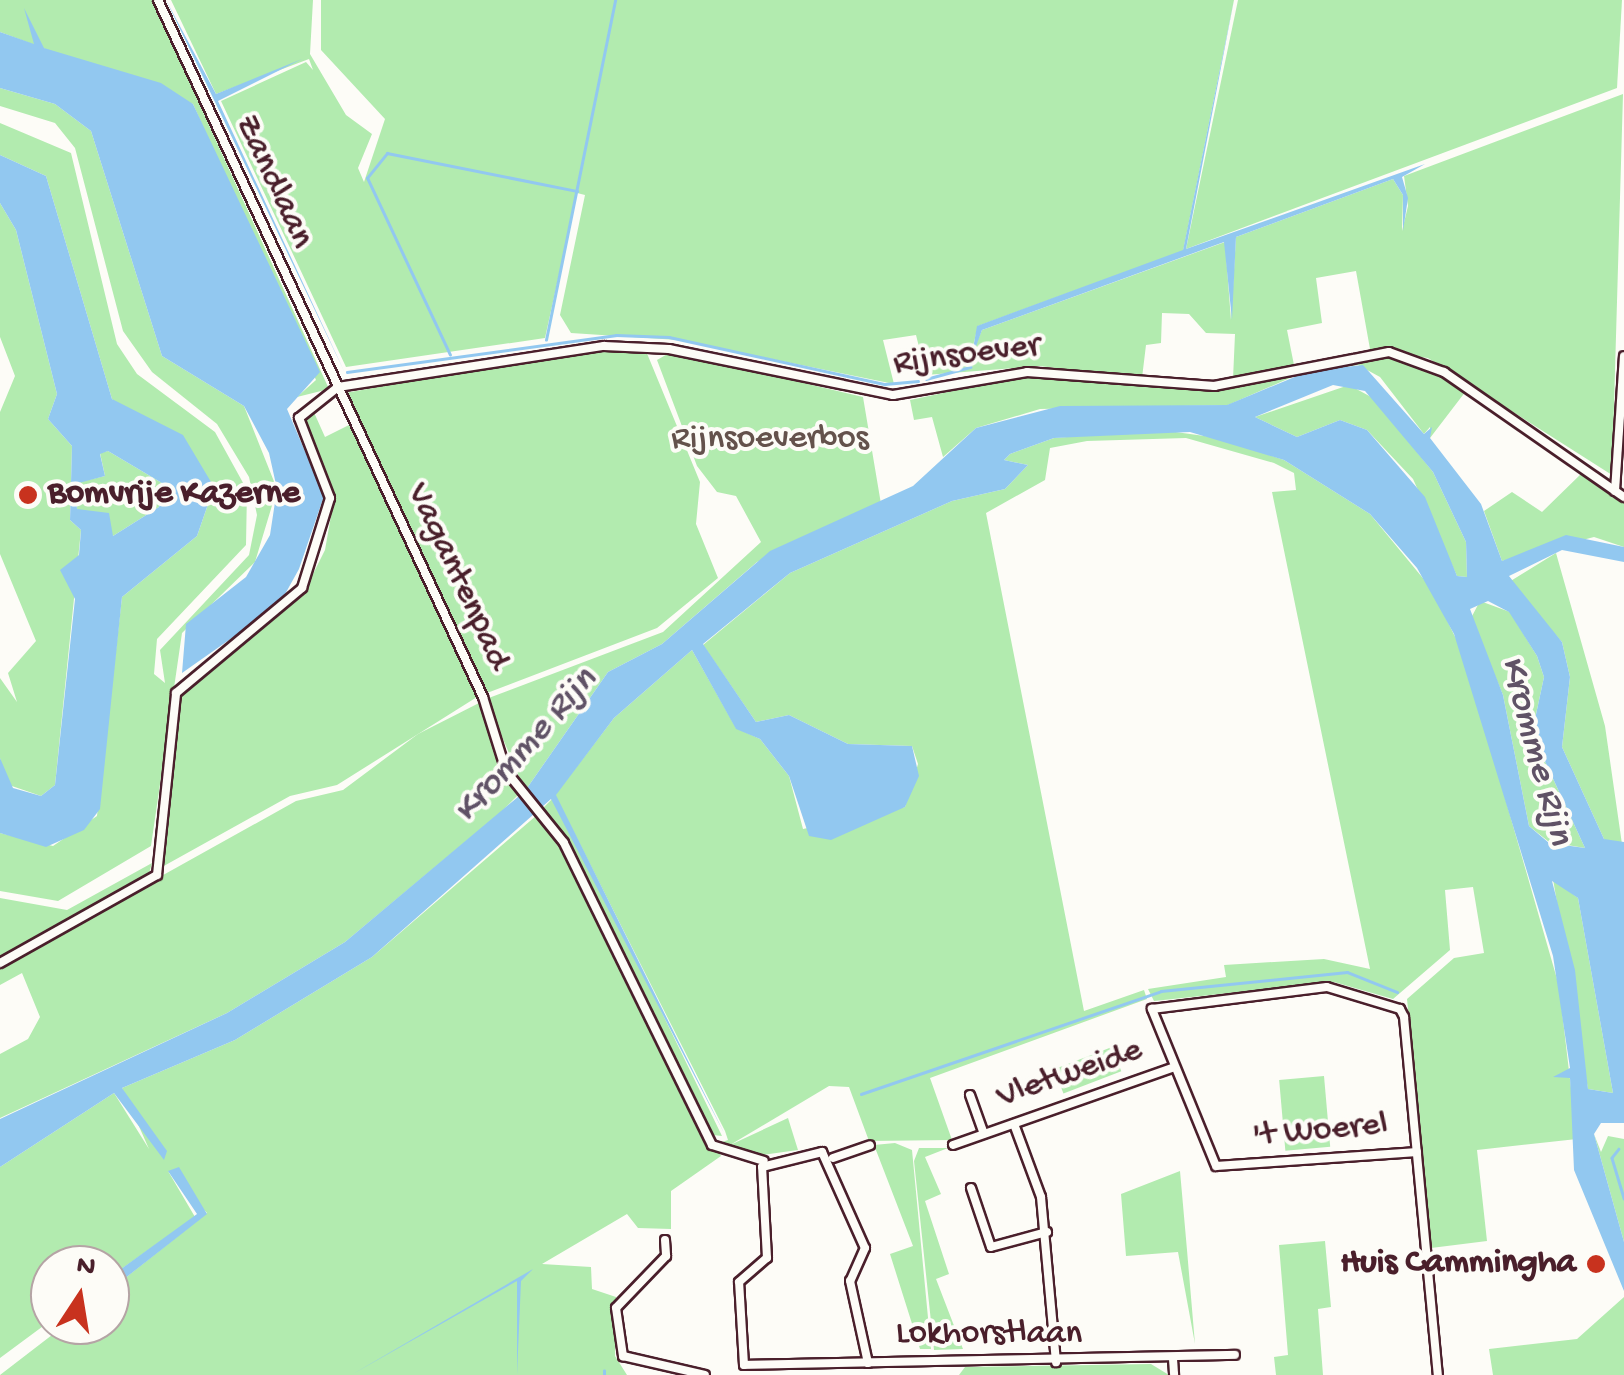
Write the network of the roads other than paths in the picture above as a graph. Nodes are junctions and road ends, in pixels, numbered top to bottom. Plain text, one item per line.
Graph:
1 (158, 0) edge
2 (1624, 356) edge
3 (338, 387) junction
4 (1620, 494) edge
5 (0, 962) edge
6 (1172, 1068) junction
7 (970, 1096) dead end
8 (1014, 1124) junction
9 (984, 1134) junction
10 (870, 1145) dead end
11 (953, 1145) dead end
12 (1417, 1152) junction
13 (833, 1158) junction
14 (764, 1162) junction
15 (971, 1188) dead end
16 (1046, 1232) junction
17 (665, 1240) dead end
18 (1235, 1355) dead end
19 (1173, 1360) junction
20 (946, 1362) junction
21 (1056, 1362) junction
22 (868, 1363) junction
23 (744, 1365) junction
24 (705, 1375) edge
25 (738, 1375) edge
26 (945, 1375) edge
27 (1174, 1375) edge
28 (1438, 1375) edge

1 - 3 street, Zandlaan
2 - 4 street
3 - 4 street, Rijnsoever
3 - 5 street
3 - 14 street, Vagantenpad
6 - 8 street, Vletweide
6 - 12 street, 't Woerel
6 - 12 street, Vletweide
7 - 9 street, Vletweide
8 - 9 street, Vletweide
8 - 16 street
9 - 11 street, Vletweide
10 - 13 street
12 - 28 street
13 - 14 street
13 - 22 street
14 - 23 street
15 - 16 street
16 - 21 street
17 - 24 street
18 - 19 street, Lokhorstlaan
19 - 21 street, Lokhorstlaan
19 - 27 street
20 - 21 street, Lokhorstlaan
20 - 22 street, Lokhorstlaan
20 - 26 street
22 - 23 street, Lokhorstlaan
23 - 25 street

